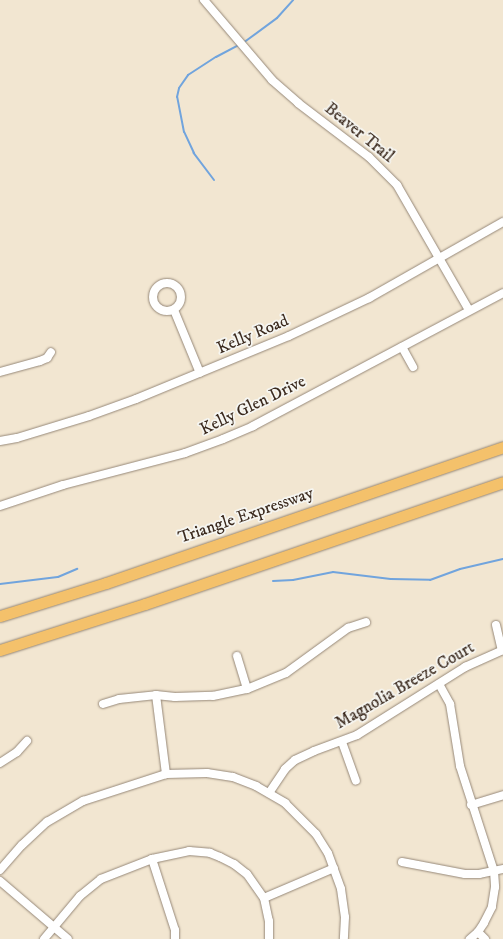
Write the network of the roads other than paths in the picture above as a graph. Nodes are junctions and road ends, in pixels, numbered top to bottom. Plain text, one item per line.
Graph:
1 (204, 0) edge
2 (503, 222) edge
3 (439, 259) junction
4 (503, 293) edge
5 (174, 310) dead end
6 (469, 310) junction
7 (402, 347) junction
8 (51, 352) dead end
9 (413, 367) dead end
10 (0, 372) edge
11 (200, 373) junction
12 (0, 441) edge
13 (503, 447) edge
14 (503, 482) edge
15 (0, 506) edge
16 (0, 616) edge
17 (366, 622) dead end
18 (496, 625) dead end
19 (0, 650) edge
20 (502, 650) edge
21 (237, 656) dead end
22 (439, 684) junction
23 (247, 689) junction
24 (156, 695) junction
25 (104, 704) dead end
26 (27, 741) dead end
27 (342, 742) junction
28 (0, 763) edge
29 (166, 774) junction
30 (356, 781) dead end
31 (269, 793) junction
32 (503, 795) edge
33 (471, 805) junction
34 (152, 859) junction
35 (402, 862) dead end
36 (334, 868) junction
37 (503, 869) edge
38 (0, 870) edge
39 (494, 872) junction
40 (0, 881) edge
41 (264, 898) junction
42 (54, 927) junction
43 (478, 932) junction
44 (44, 939) edge
45 (68, 939) edge
46 (175, 939) edge
47 (269, 939) edge
48 (344, 939) edge
49 (470, 939) edge
50 (485, 939) edge

1 - 3 street, Beaver Trail
2 - 3 street, Kelly Road
3 - 6 street, Beaver Trail
3 - 11 street, Kelly Road
4 - 6 street, Kelly Glen Drive
5 - 11 street
6 - 7 street, Kelly Glen Drive
7 - 9 street
7 - 15 street, Kelly Glen Drive
8 - 10 street
11 - 12 street, Kelly Road
13 - 16 highway, Triangle Expressway
14 - 19 highway
17 - 23 street
18 - 20 street
20 - 22 street, Magnolia Breeze Court
21 - 23 street
22 - 27 street, Magnolia Breeze Court
22 - 33 street
23 - 24 street
24 - 25 street
24 - 29 street
26 - 28 street
27 - 30 street
27 - 31 street, Magnolia Breeze Court
29 - 31 street
29 - 38 street
31 - 36 street
32 - 33 street
33 - 39 street
34 - 41 street
34 - 42 street
34 - 46 street
35 - 39 street
36 - 41 street
36 - 48 street
37 - 39 street
39 - 43 street
40 - 42 street
41 - 47 street
42 - 44 street
42 - 45 street
43 - 49 street
43 - 50 street

